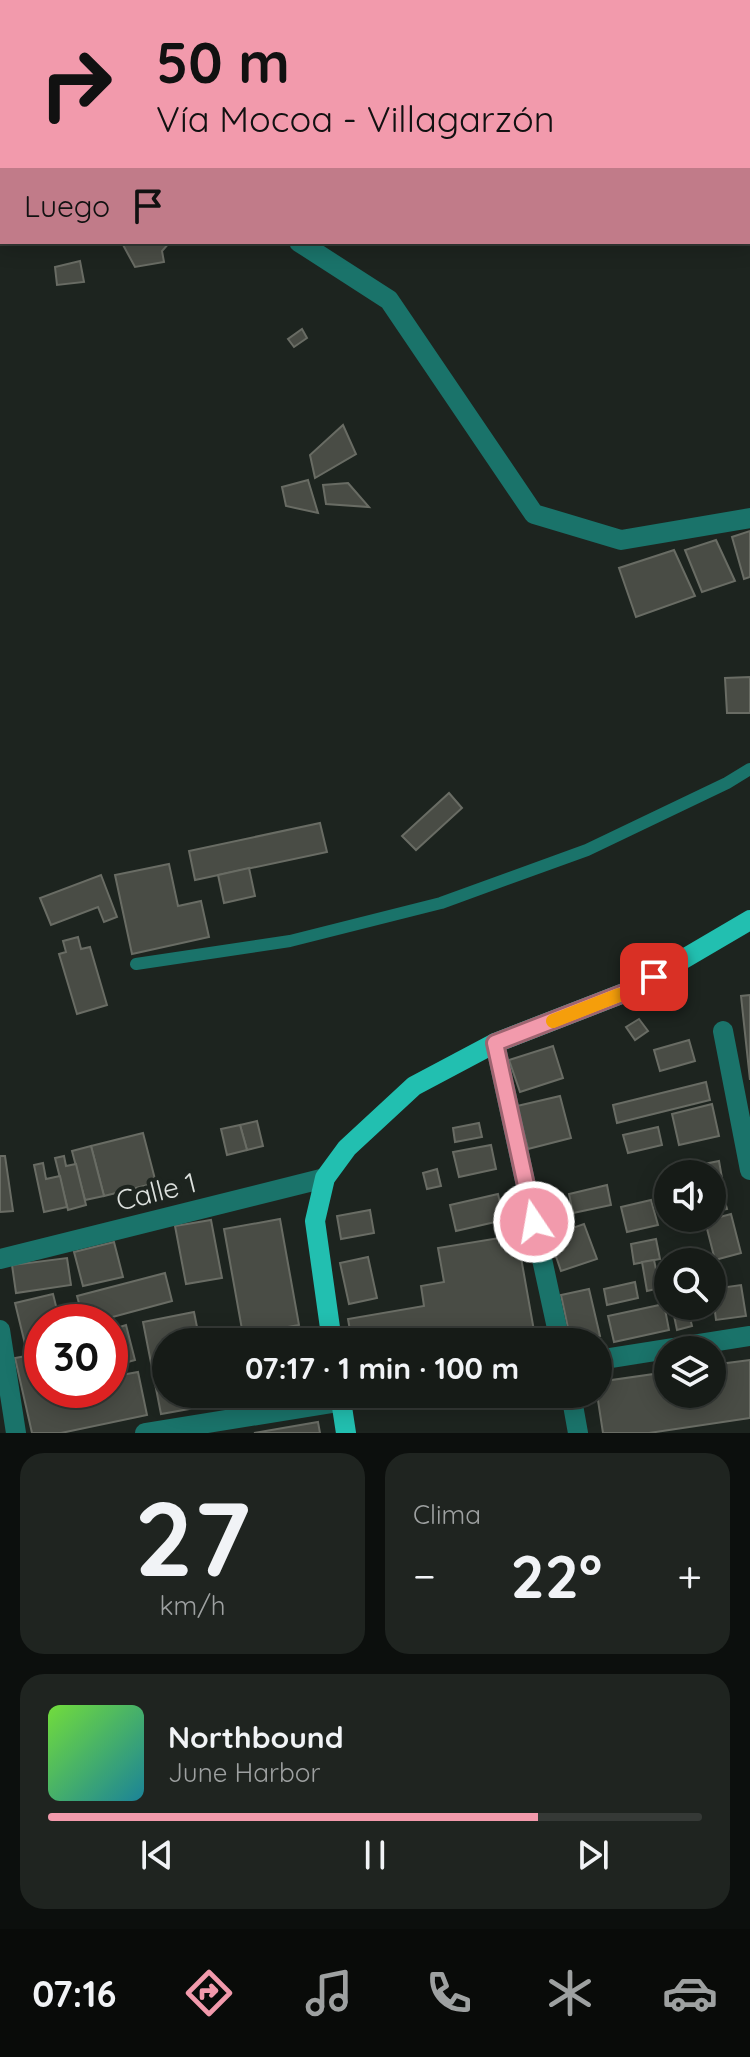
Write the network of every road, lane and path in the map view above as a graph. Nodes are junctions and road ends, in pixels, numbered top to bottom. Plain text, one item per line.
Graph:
1 (302, 244) edge
2 (750, 518) edge
3 (750, 769) edge
4 (750, 920) edge
5 (136, 964) dead end
6 (723, 1031) dead end
7 (495, 1043) junction
8 (750, 1170) edge
9 (325, 1178) junction
10 (0, 1259) edge
11 (330, 1328) edge
12 (557, 1328) edge
13 (0, 1330) edge
14 (750, 1336) edge
15 (612, 1358) edge
16 (284, 1408) edge
17 (342, 1408) edge
18 (574, 1408) edge
19 (16, 1433) edge
20 (145, 1433) edge
21 (346, 1433) edge
22 (578, 1433) edge

1 - 2 street
3 - 5 lane
4 - 7 main road
6 - 8 street
7 - 9 main road
7 - 12 street
9 - 10 street, Calle 1
9 - 11 main road
13 - 19 street
14 - 15 street
16 - 20 street
17 - 21 main road
18 - 22 street

